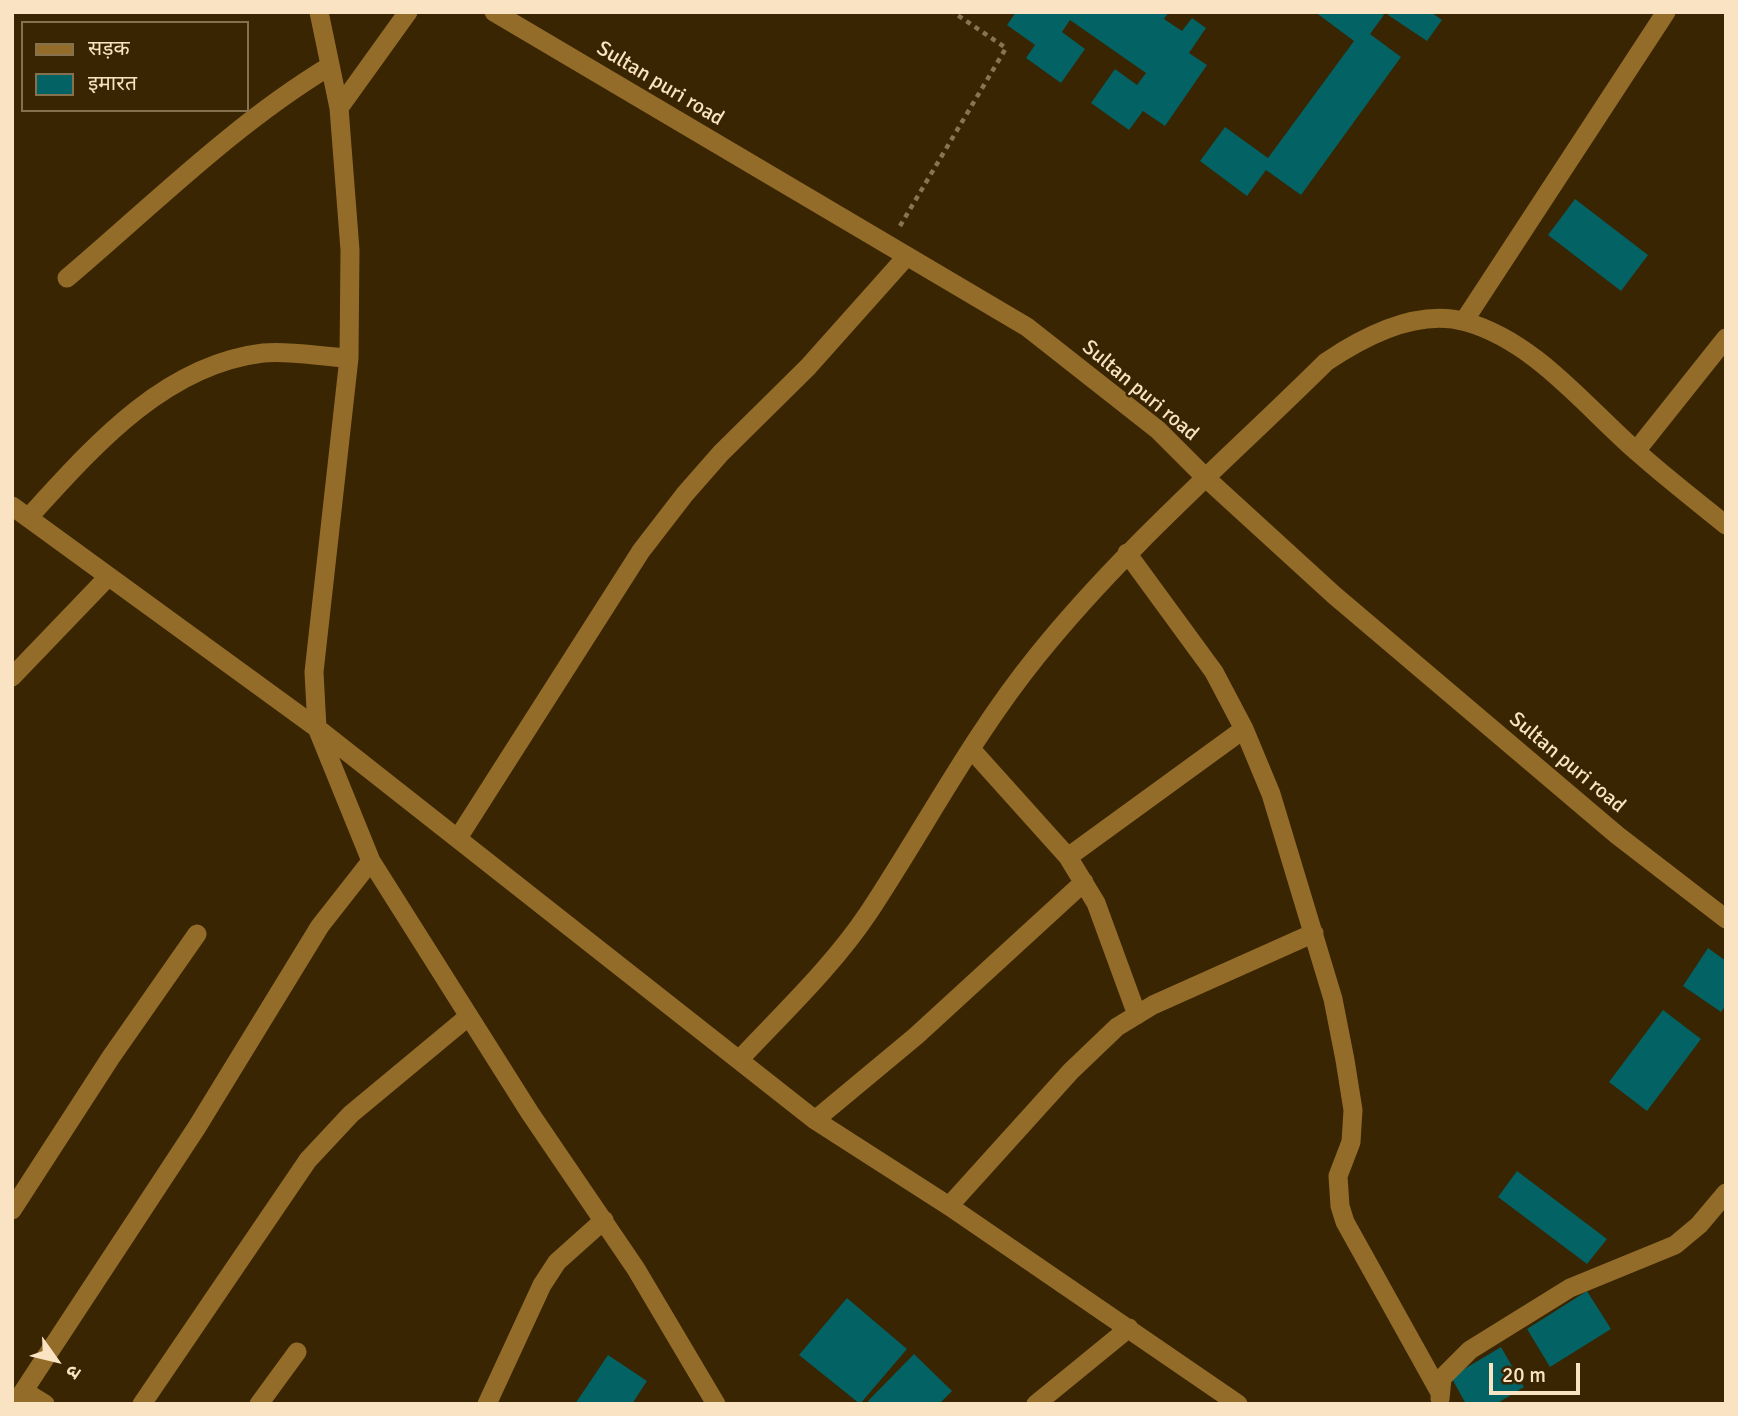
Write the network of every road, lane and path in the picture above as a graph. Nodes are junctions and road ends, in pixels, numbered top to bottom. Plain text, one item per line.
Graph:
1 (319, 12) edge
2 (408, 12) edge
3 (494, 12) edge
4 (953, 12) edge
5 (1666, 12) edge
6 (330, 66) junction
7 (339, 108) junction
8 (889, 246) junction
9 (907, 256) junction
10 (68, 278) dead end
11 (1464, 321) junction
12 (1726, 338) edge
13 (349, 358) junction
14 (1636, 451) junction
15 (1206, 479) junction
16 (20, 512) edge
17 (1726, 525) edge
18 (1127, 553) junction
19 (107, 577) junction
20 (12, 677) edge
21 (317, 728) junction
22 (1244, 729) junction
23 (971, 749) junction
24 (458, 838) junction
25 (1068, 857) junction
26 (372, 861) junction
27 (1084, 882) junction
28 (1726, 919) edge
29 (1314, 933) junction
30 (197, 934) dead end
31 (1137, 1015) junction
32 (469, 1016) junction
33 (740, 1059) junction
34 (815, 1120) junction
35 (1726, 1193) edge
36 (949, 1206) junction
37 (12, 1210) edge
38 (604, 1220) junction
39 (1129, 1328) junction
40 (297, 1352) dead end
41 (20, 1397) edge
42 (1440, 1397) edge
43 (45, 1404) edge
44 (142, 1404) edge
45 (259, 1404) edge
46 (487, 1404) edge
47 (716, 1404) edge
48 (1036, 1404) edge
49 (1238, 1404) edge

1 - 6 street
2 - 7 street
3 - 8 street, Sultan puri road
4 - 8 path
5 - 11 street
6 - 7 street
6 - 10 street
7 - 13 street
8 - 9 street, Sultan puri road
9 - 15 street, Sultan puri road
9 - 24 street
11 - 14 street
11 - 15 street
12 - 14 street
13 - 16 street
13 - 21 street
14 - 17 street
15 - 18 street
15 - 28 street, Sultan puri road
16 - 19 street
18 - 22 street
18 - 23 street
19 - 20 street
19 - 21 street
21 - 24 street
21 - 26 street
22 - 25 street
22 - 29 street
23 - 25 street
23 - 33 street
24 - 33 street
25 - 27 street
26 - 32 street
26 - 41 street
27 - 31 street
27 - 34 street
29 - 31 street
29 - 42 street
30 - 37 street
31 - 36 street
32 - 38 street
32 - 44 street
33 - 34 street
34 - 36 street
35 - 42 street
36 - 39 street
38 - 46 street
38 - 47 street
39 - 48 street
39 - 49 street
40 - 45 street
41 - 43 street

